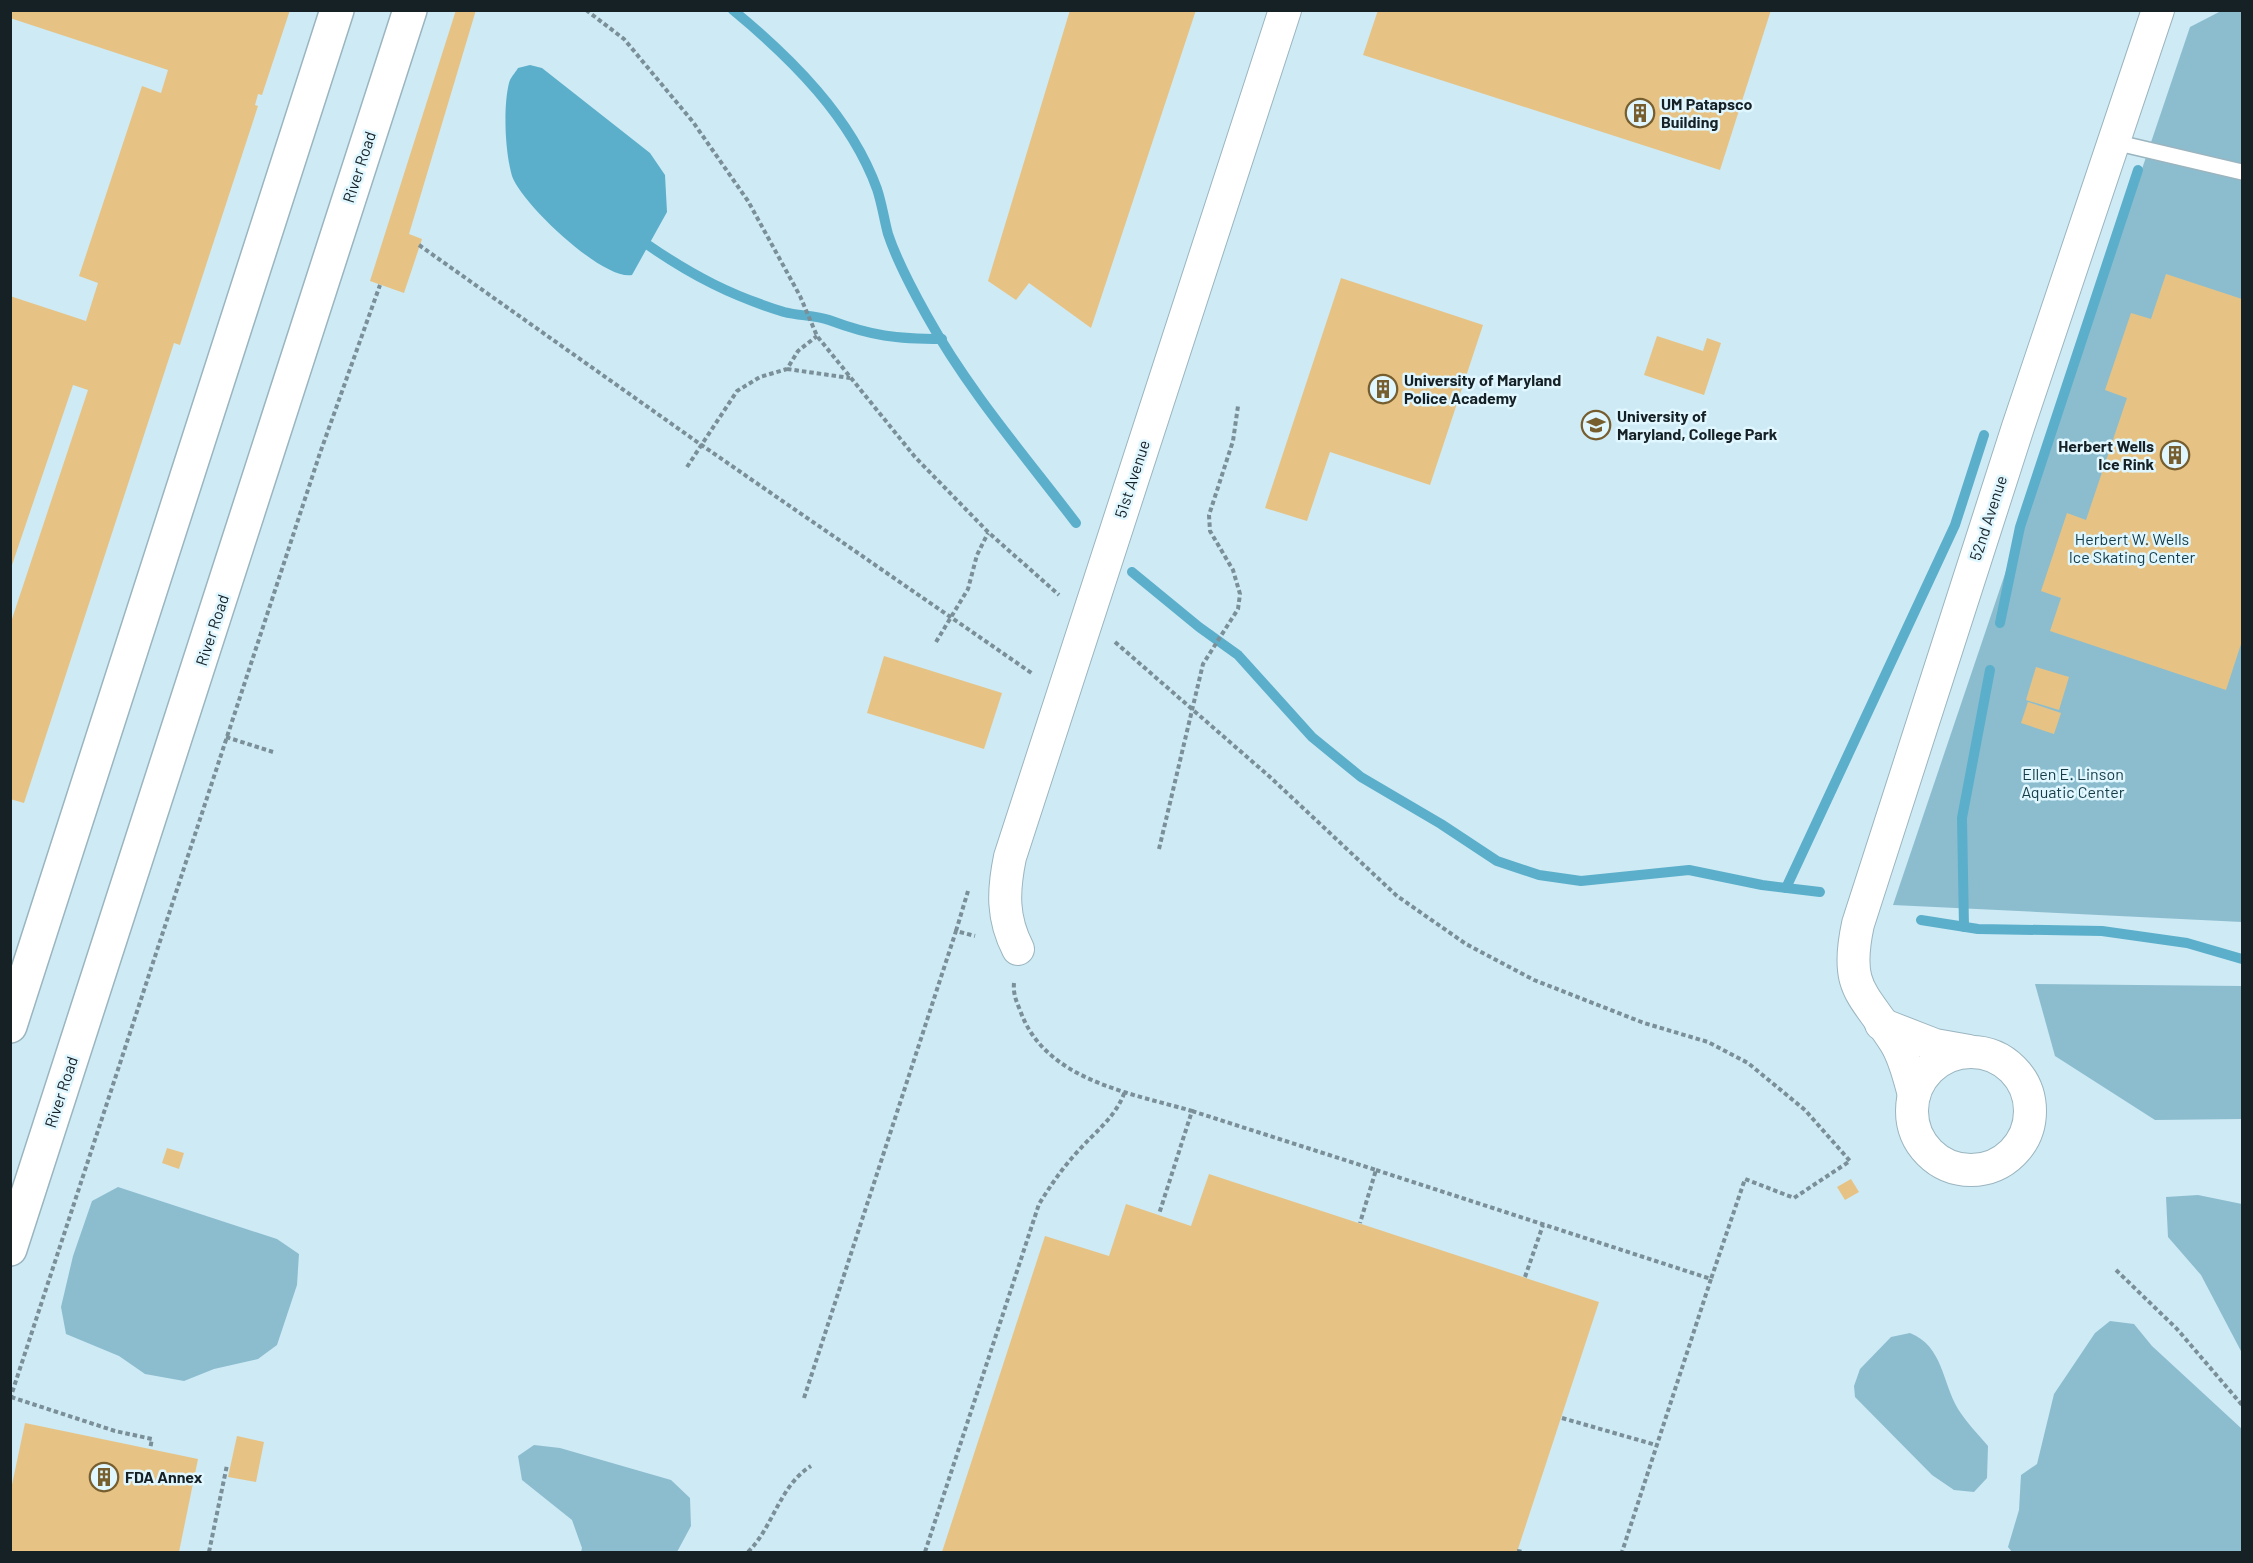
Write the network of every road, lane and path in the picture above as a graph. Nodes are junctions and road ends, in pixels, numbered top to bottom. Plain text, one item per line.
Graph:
1 (337, 10) edge
2 (410, 10) edge
3 (586, 10) edge
4 (1285, 10) edge
5 (2158, 10) edge
6 (2114, 142) junction
7 (2242, 172) edge
8 (419, 245) dead end
9 (380, 285) dead end
10 (817, 336) junction
11 (786, 369) junction
12 (851, 378) junction
13 (1238, 406) dead end
14 (700, 444) junction
15 (687, 467) dead end
16 (988, 532) junction
17 (1087, 616) junction
18 (951, 618) junction
19 (936, 642) dead end
20 (1036, 676) dead end
21 (1192, 711) junction
22 (226, 737) junction
23 (273, 752) dead end
24 (1160, 849) dead end
25 (1018, 949) junction
26 (1881, 1024) junction
27 (10, 1026) edge
28 (1982, 1053) junction
29 (1125, 1091) junction
30 (1914, 1095) junction
31 (1192, 1111) junction
32 (1376, 1170) junction
33 (1160, 1214) dead end
34 (1360, 1223) dead end
35 (1543, 1224) junction
36 (10, 1249) edge
37 (2116, 1270) dead end
38 (1525, 1277) dead end
39 (1711, 1279) junction
40 (11, 1398) edge
41 (804, 1398) dead end
42 (2242, 1405) edge
43 (1562, 1418) dead end
44 (1656, 1445) junction
45 (150, 1449) dead end
46 (227, 1465) dead end
47 (811, 1466) dead end
48 (1517, 1551) dead end
49 (209, 1552) edge
50 (748, 1552) edge
51 (925, 1552) edge
52 (1523, 1552) edge
53 (1622, 1552) edge

1 - 27 street
2 - 36 street, River Road
3 - 10 path
4 - 17 street, 51st Avenue
5 - 6 street, 52nd Avenue
6 - 7 lane
6 - 26 street, 52nd Avenue
8 - 14 path
9 - 22 path
10 - 11 path
10 - 12 path
11 - 12 path
11 - 14 path
12 - 16 path
13 - 21 path
14 - 15 path
14 - 18 path
16 - 17 path
16 - 18 path
17 - 21 path
17 - 25 street, 51st Avenue
18 - 19 path
18 - 20 path
21 - 24 path
21 - 39 path
22 - 23 path
22 - 40 path
25 - 29 path
25 - 41 path
26 - 28 street
26 - 30 street, 52nd Avenue
28 - 30 street
28 - 30 street
29 - 31 path
29 - 51 path
31 - 32 path
31 - 33 path
32 - 34 path
32 - 35 path
35 - 38 path
35 - 39 path
37 - 42 path
39 - 44 path
40 - 45 path
43 - 44 path
44 - 53 path
46 - 49 path
47 - 50 path
48 - 52 path

